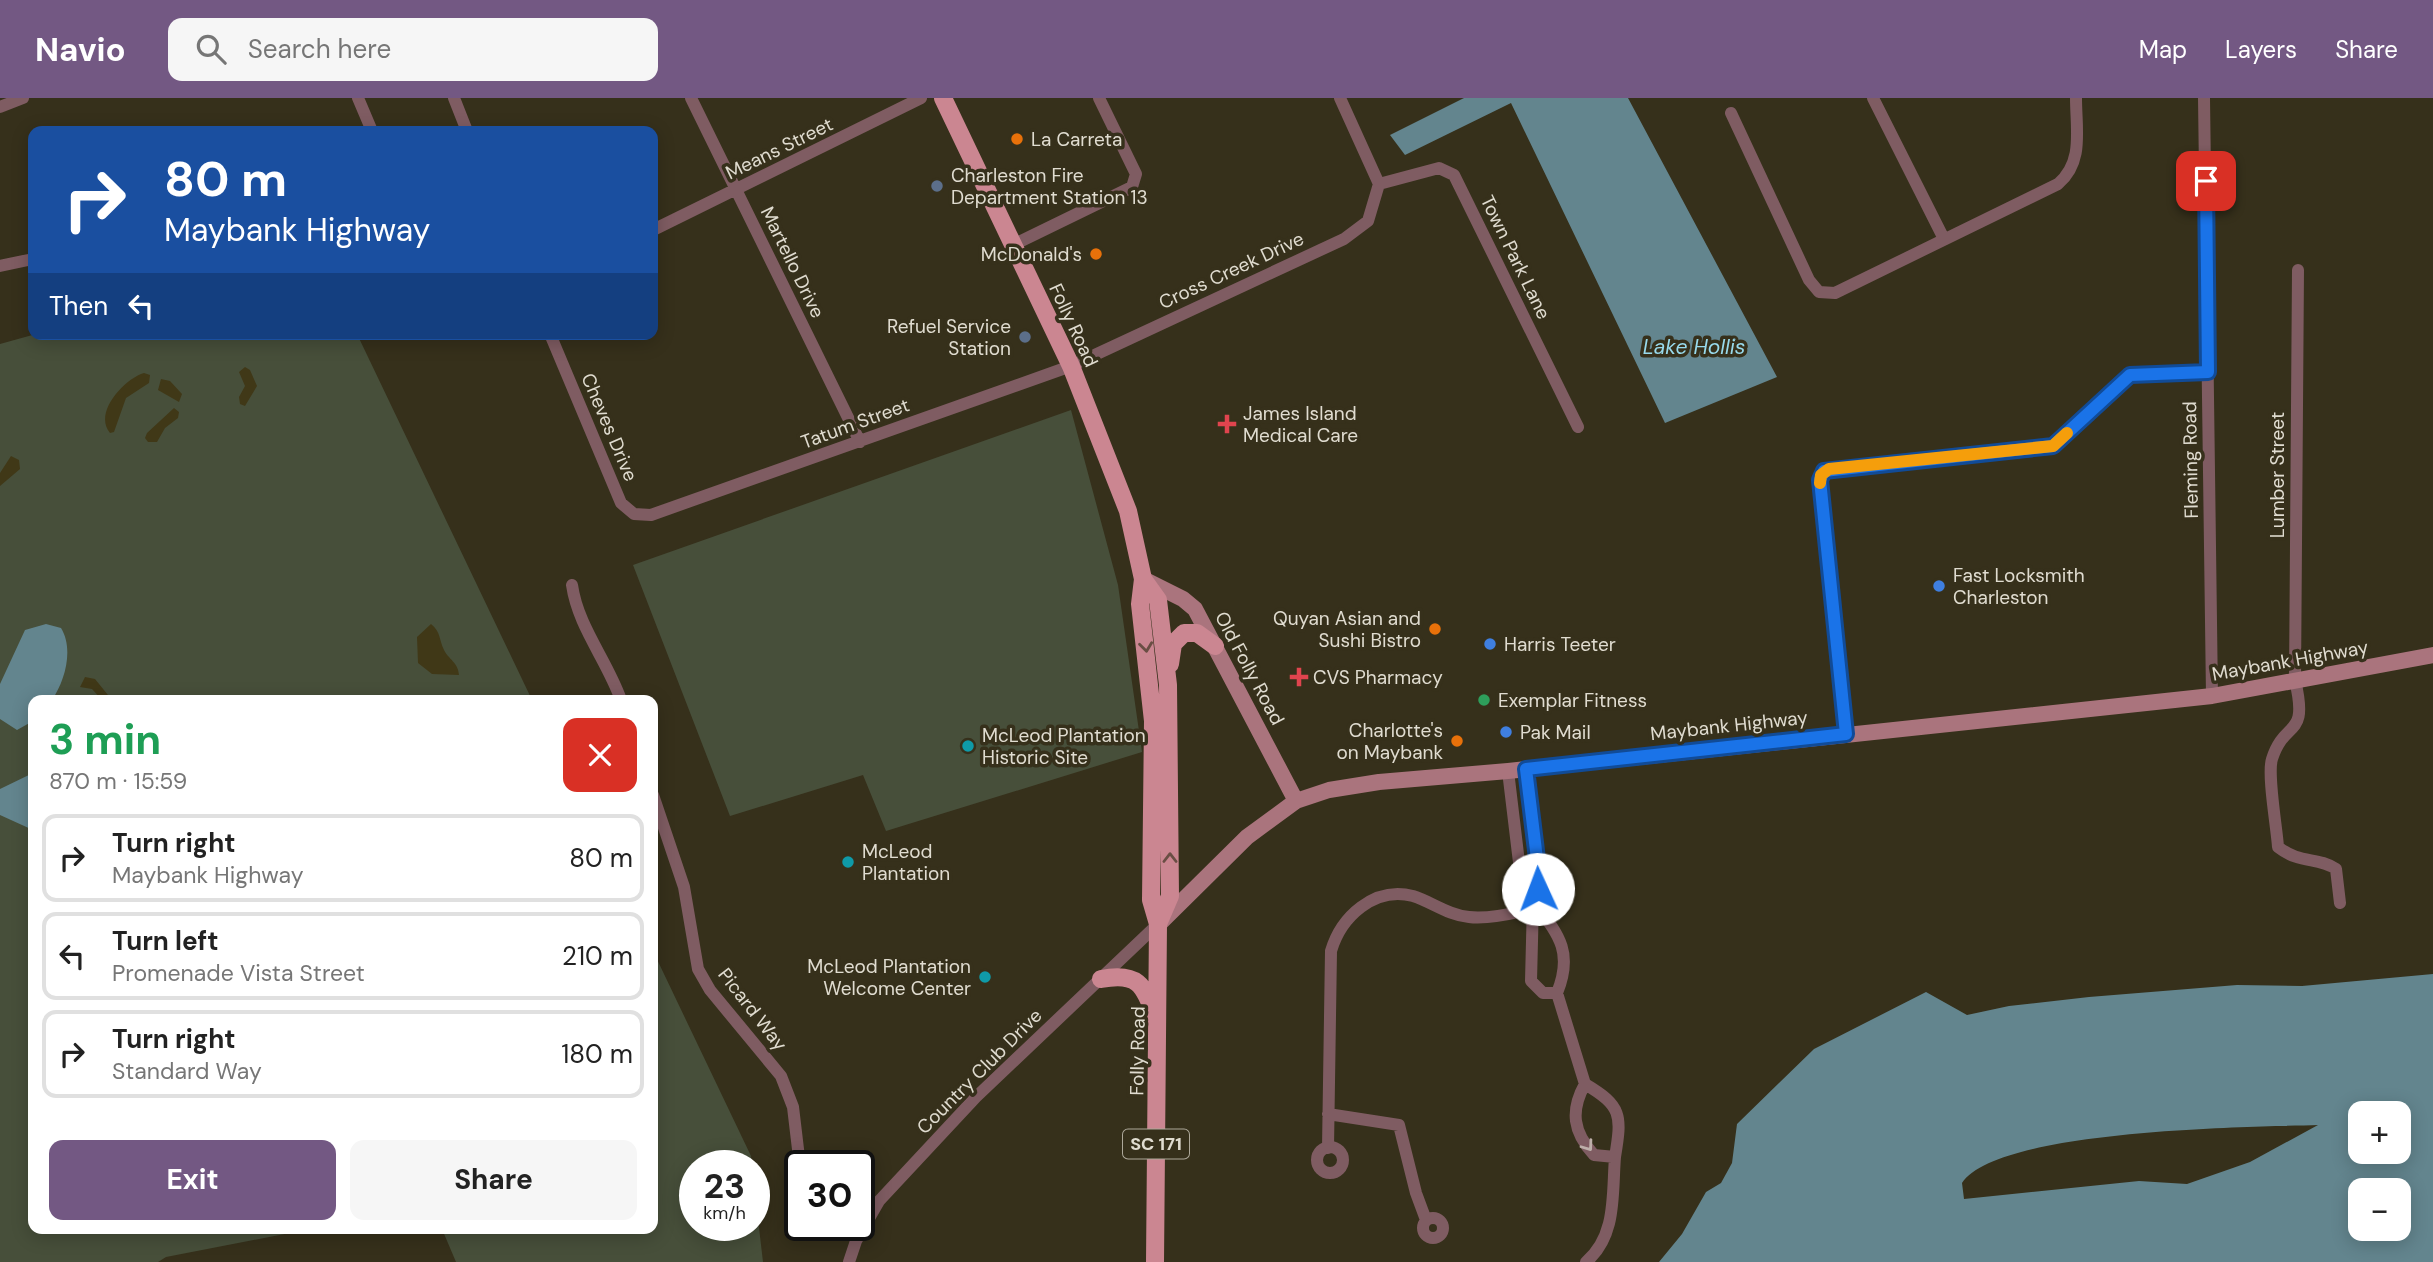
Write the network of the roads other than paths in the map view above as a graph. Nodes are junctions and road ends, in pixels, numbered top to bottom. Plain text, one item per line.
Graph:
1 (23, 98) edge
2 (358, 98) edge
3 (454, 98) edge
4 (691, 98) edge
5 (921, 98) edge
6 (943, 98) edge
7 (1099, 98) edge
8 (1340, 98) edge
9 (1873, 98) edge
10 (2076, 98) edge
11 (2204, 98) edge
12 (0, 107) edge
13 (1731, 113) dead end
14 (370, 126) edge
15 (465, 126) edge
16 (1380, 184) junction
17 (736, 190) junction
18 (658, 227) edge
19 (1944, 239) junction
20 (1013, 245) junction
21 (28, 260) edge
22 (0, 266) edge
23 (2298, 270) dead end
24 (553, 340) edge
25 (1071, 366) junction
26 (2208, 372) junction
27 (1578, 427) dead end
28 (860, 442) junction
29 (651, 515) joint
30 (1143, 579) junction
31 (572, 585) dead end
32 (1215, 646) junction
33 (2433, 655) edge
34 (2295, 680) junction
35 (1168, 685) junction
36 (619, 695) edge
37 (2212, 696) junction
38 (1846, 734) junction
39 (1526, 769) junction
40 (1508, 771) junction
41 (1296, 801) junction
42 (658, 810) edge
43 (1533, 901) junction
44 (2340, 903) dead end
45 (1158, 925) junction
46 (1101, 979) junction
47 (1557, 993) junction
48 (1158, 1026) junction
49 (1585, 1084) junction
50 (1328, 1114) junction
51 (1328, 1148) dead end
52 (798, 1150) edge
53 (1615, 1157) junction
54 (875, 1206) edge
55 (1426, 1220) dead end
56 (856, 1241) edge
57 (849, 1262) edge
58 (1155, 1262) edge
59 (1586, 1262) edge

1 - 12 street
2 - 14 street
3 - 15 street
4 - 17 street, Martello Drive
5 - 17 street, Means Street
6 - 20 main road, Folly Road
7 - 20 street
8 - 16 street
9 - 19 street
10 - 19 street
11 - 26 street, Fleming Road
13 - 19 street
16 - 25 street, Cross Creek Drive
16 - 27 street, Town Park Lane
17 - 18 street, Means Street
17 - 28 street, Martello Drive
20 - 25 main road, Folly Road
21 - 22 street
23 - 34 street, Lumber Street
24 - 29 street, Cheves Drive
25 - 28 street, Tatum Street
25 - 30 main road, Folly Road
26 - 37 street, Fleming Road
26 - 38 street
28 - 29 street, Tatum Street
30 - 32 main road, Old Folly Road
30 - 35 main road, Folly Road
30 -> 45 main road, Folly Road
31 - 36 street
32 - 35 main road
32 - 41 main road, Old Folly Road
33 - 34 main road, Maybank Highway
34 - 37 main road, Maybank Highway
34 - 44 street, Lumber Street
45 -> 35 main road, Folly Road
37 - 38 main road, Maybank Highway
38 - 39 main road, Maybank Highway
39 - 40 main road, Maybank Highway
39 - 43 street
40 - 41 main road, Maybank Highway
40 - 43 street
41 - 45 main road, Maybank Highway
42 - 52 street, Picard Way
43 - 47 street
43 - 47 street
43 - 50 street
45 - 46 street, Country Club Drive
45 - 48 main road, Folly Road / SC 171
46 - 48 main road
46 - 54 street, Country Club Drive
47 - 49 street
48 - 58 main road, Folly Road / SC 171
49 - 53 street
49 -> 53 street
50 - 51 street
50 - 55 street
53 - 59 street
56 - 57 street, Country Club Drive

